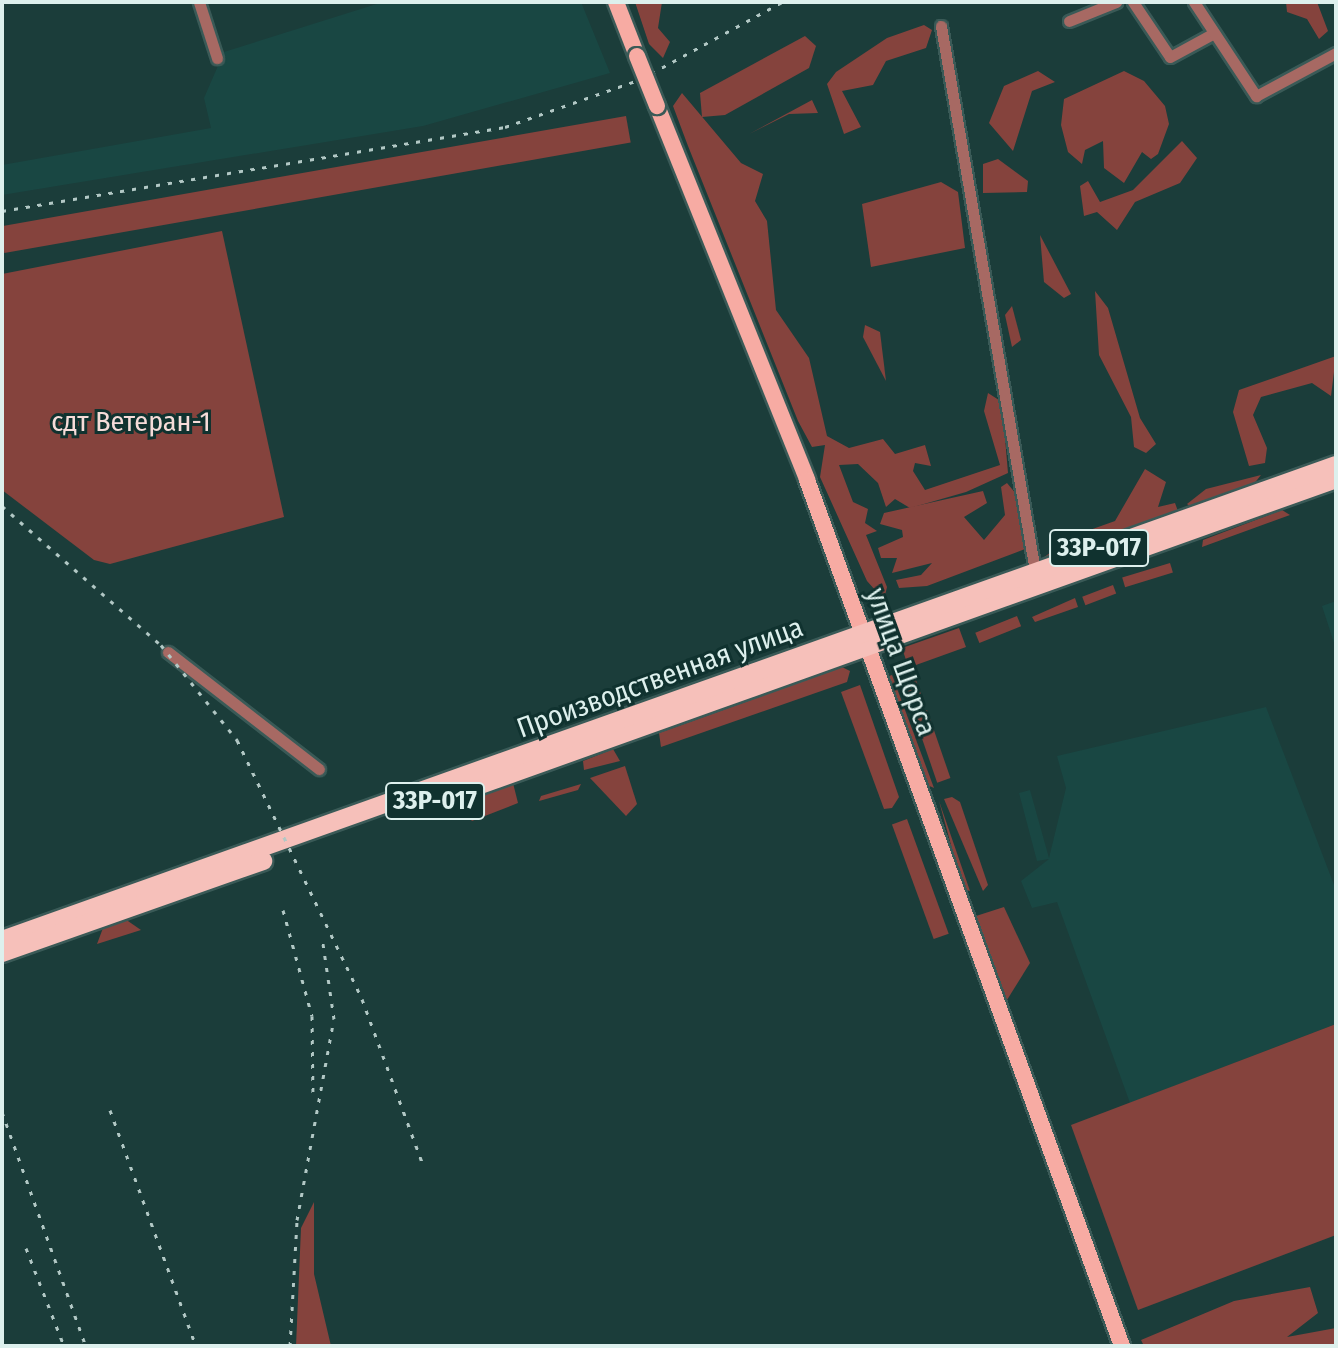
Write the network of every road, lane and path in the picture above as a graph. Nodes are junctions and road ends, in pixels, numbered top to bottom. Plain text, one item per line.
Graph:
1 (199, 2) edge
2 (616, 2) edge
3 (1116, 2) edge
4 (1133, 2) edge
5 (1194, 2) edge
6 (1069, 21) dead end
7 (941, 26) dead end
8 (1214, 33) junction
9 (1336, 53) edge
10 (217, 58) dead end
11 (1336, 465) edge
12 (1336, 479) edge
13 (1035, 571) junction
14 (866, 641) junction
15 (168, 652) dead end
16 (319, 769) dead end
17 (50, 930) junction
18 (2, 940) edge
19 (2, 953) edge
20 (1122, 1346) edge

1 - 10 street
2 - 14 main road, улица Щорса, bridge
3 - 6 street
4 - 8 street
5 - 8 street
7 - 13 street
8 - 9 street
11 - 13 highway, Производственная улица / 33Р-017
12 - 14 highway, Производственная улица / 33Р-017
13 - 14 highway, Производственная улица / 33Р-017
14 - 17 highway, Производственная улица / 33Р-017
14 - 20 main road, улица Щорса
15 - 16 street
17 - 18 highway, Производственная улица / 33Р-017
17 - 19 highway, Производственная улица / 33Р-017

